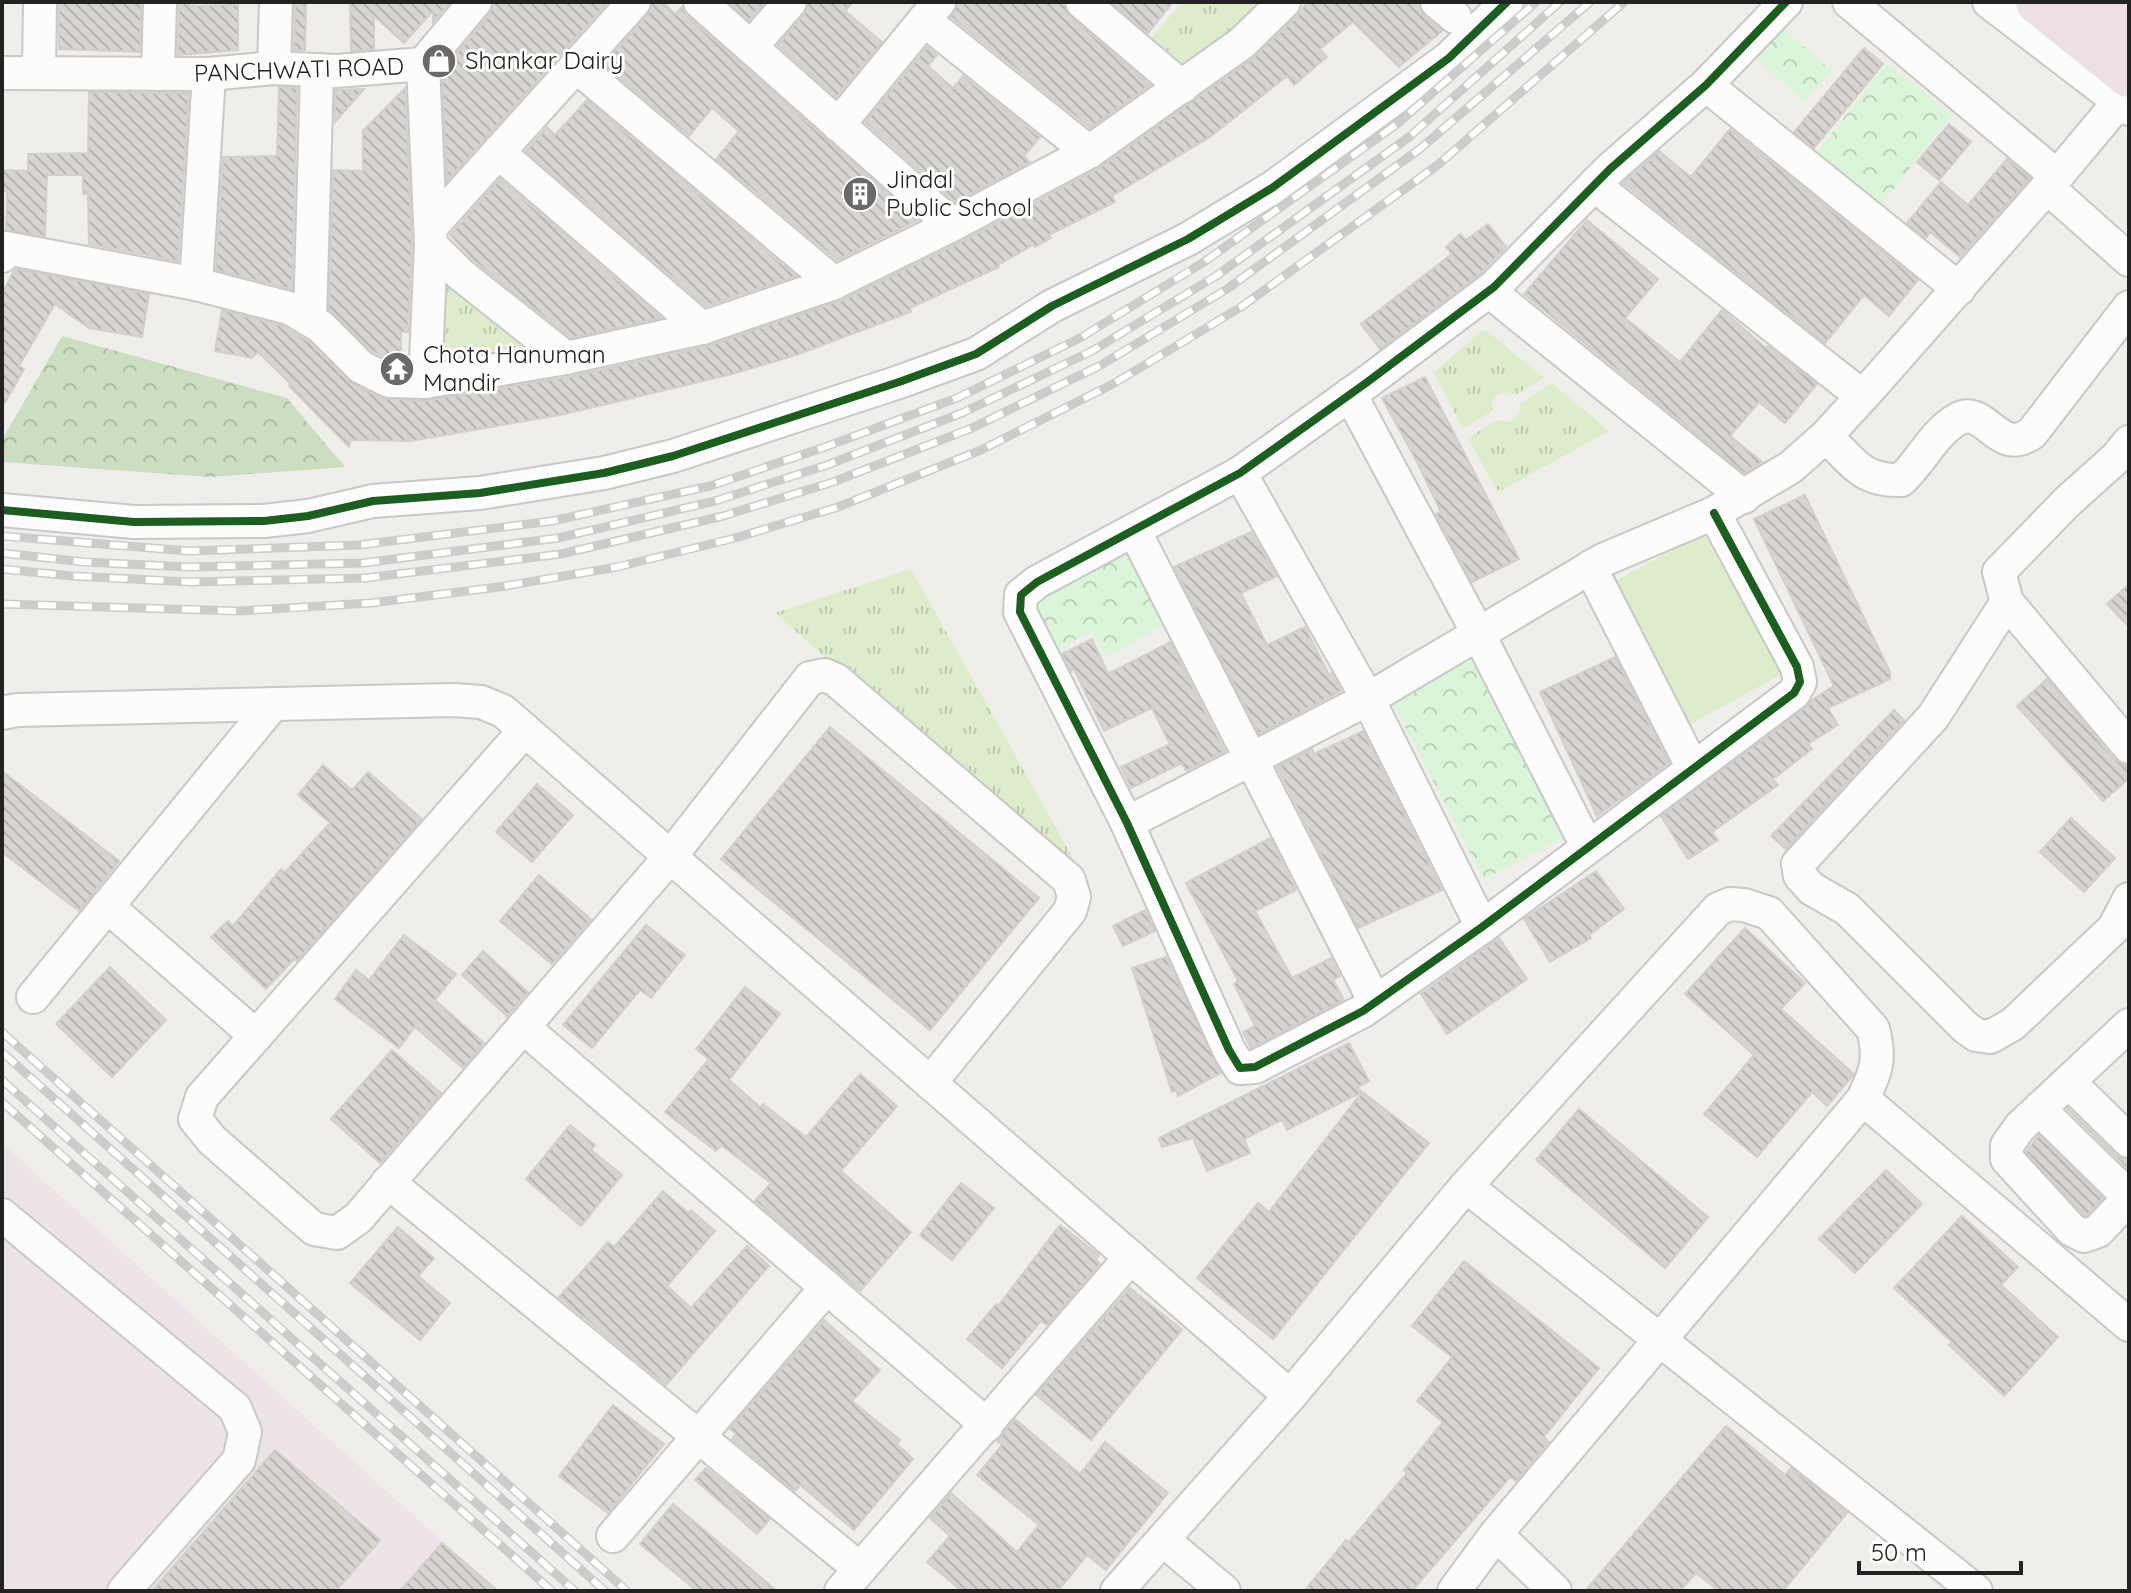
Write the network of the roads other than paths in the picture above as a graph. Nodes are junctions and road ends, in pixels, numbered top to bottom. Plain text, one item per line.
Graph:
1 (40, 2) edge
2 (160, 2) edge
3 (276, 2) edge
4 (475, 2) edge
5 (634, 2) edge
6 (700, 2) edge
7 (790, 2) edge
8 (1082, 2) edge
9 (1283, 2) edge
10 (1507, 2) edge
11 (1786, 2) edge
12 (1849, 2) edge
13 (1989, 2) edge
14 (2038, 2) edge
15 (2094, 2) edge
16 (932, 11) edge
17 (2129, 30) edge
18 (751, 47) junction
19 (423, 64) junction
20 (577, 67) junction
21 (274, 68) junction
22 (317, 70) junction
23 (2, 73) edge
24 (39, 73) junction
25 (158, 74) junction
26 (209, 74) junction
27 (1706, 85) junction
28 (1182, 87) junction
29 (2127, 94) edge
30 (838, 125) junction
31 (498, 152) junction
32 (1089, 152) junction
33 (2052, 181) junction
34 (1594, 185) junction
35 (952, 225) junction
36 (431, 236) junction
37 (3, 250) edge
38 (2129, 260) edge
39 (834, 283) junction
40 (196, 284) junction
41 (1959, 289) junction
42 (1489, 291) junction
43 (2129, 307) edge
44 (310, 320) junction
45 (702, 328) junction
46 (566, 358) junction
47 (425, 382) junction
48 (1350, 394) junction
49 (1862, 396) junction
50 (1826, 436) junction
51 (2129, 442) edge
52 (1240, 473) junction
53 (1744, 497) junction
54 (2, 510) edge
55 (1714, 513) junction
56 (1134, 530) junction
57 (1590, 567) junction
58 (2007, 602) junction
59 (1478, 633) junction
60 (1368, 699) junction
61 (273, 704) junction
62 (2, 713) edge
63 (525, 730) junction
64 (2129, 747) edge
65 (1252, 759) junction
66 (1693, 768) junction
67 (1127, 823) junction
68 (1587, 846) junction
69 (670, 857) junction
70 (2129, 899) edge
71 (107, 906) junction
72 (1482, 927) junction
73 (33, 997) dead end
74 (1375, 1002) junction
75 (2129, 1025) edge
76 (523, 1027) junction
77 (256, 1036) junction
78 (2069, 1082) junction
79 (930, 1083) junction
80 (1863, 1099) junction
81 (2039, 1109) junction
82 (2129, 1141) edge
83 (388, 1182) junction
84 (1466, 1186) junction
85 (2129, 1198) edge
86 (2, 1215) edge
87 (1131, 1257) junction
88 (827, 1287) junction
89 (2129, 1325) edge
90 (1658, 1339) junction
91 (1290, 1396) junction
92 (987, 1425) junction
93 (698, 1436) junction
94 (1496, 1534) junction
95 (613, 1536) dead end
96 (1163, 1540) junction
97 (851, 1580) edge
98 (124, 1591) edge
99 (1117, 1591) edge
100 (1224, 1591) edge
101 (1454, 1591) edge
102 (1555, 1591) edge
103 (1976, 1591) edge

1 - 24 street
2 - 25 street
3 - 21 street
4 - 19 street
5 - 20 street
6 - 18 street
7 - 18 street
8 - 28 street
9 - 28 street
10 - 54 street
11 - 27 street
12 - 33 street
13 - 29 street
14 - 29 highway
15 - 17 highway
16 - 30 street
16 - 32 street
18 - 30 street
19 - 22 street, PANCHWATI ROAD
19 - 36 street, PANCHWATI ROAD
20 - 31 street
20 - 39 street
21 - 22 street, PANCHWATI ROAD
21 - 26 street, PANCHWATI ROAD
22 - 44 street
23 - 24 street, PANCHWATI ROAD
24 - 25 street, PANCHWATI ROAD
25 - 26 street, PANCHWATI ROAD
26 - 40 street
27 - 34 street
27 - 41 street
28 - 32 street
29 - 33 street
30 - 35 street
31 - 36 street
31 - 45 street
32 - 35 street
33 - 38 street
33 - 41 street
34 - 42 street
34 - 49 street
35 - 39 street
36 - 46 street
36 - 47 street, PANCHWATI ROAD
37 - 40 street
39 - 45 street
40 - 44 street
41 - 49 street
42 - 48 street
42 - 53 street
43 - 50 street
44 - 47 street
45 - 46 street
46 - 47 street
48 - 52 street
48 - 59 street
49 - 50 street
50 - 53 street
51 - 58 street
52 - 56 street
52 - 60 street
53 - 55 street
55 - 57 street
55 - 66 street
56 - 65 street
56 - 67 street
57 - 59 street
57 - 66 street
58 - 64 street
58 - 70 street
59 - 60 street
59 - 68 street
60 - 65 street
60 - 72 street
61 - 62 street
61 - 63 street
61 - 71 street
63 - 69 street
63 - 77 street
65 - 67 street
65 - 74 street
66 - 68 street
67 - 74 street
68 - 72 street
69 - 76 street
69 - 79 street
69 - 79 street
71 - 73 street
71 - 77 street
72 - 74 street
75 - 78 street
76 - 83 street
76 - 88 street
77 - 83 street
78 - 81 street
78 - 82 street
79 - 87 street
80 - 84 street
80 - 89 street
80 - 90 street
81 - 85 street
81 - 85 street
83 - 93 street
84 - 90 street
84 - 91 street
86 - 98 street
87 - 91 street
87 - 92 street
88 - 92 street
88 - 93 street
90 - 94 street
90 - 103 street
91 - 96 street
92 - 97 street
93 - 95 street
93 - 97 street
94 - 101 street
94 - 102 street
96 - 99 street
96 - 100 street

